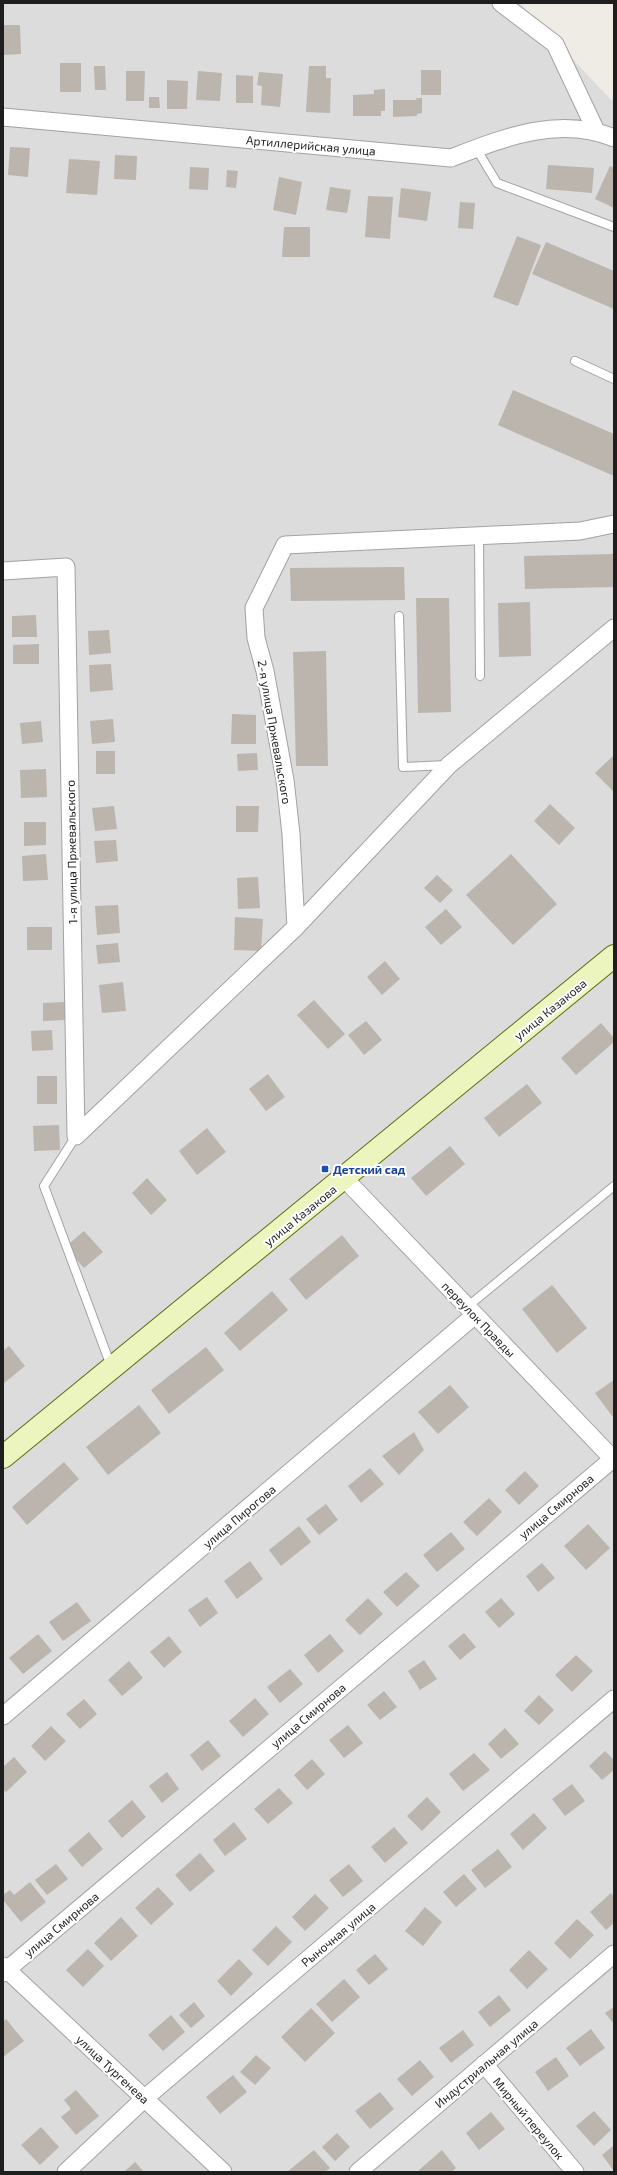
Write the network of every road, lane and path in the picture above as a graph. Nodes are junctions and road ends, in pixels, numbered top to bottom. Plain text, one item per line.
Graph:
1 (501, 3) edge
2 (3, 117) edge
3 (596, 131) junction
4 (614, 138) edge
5 (476, 148) junction
6 (614, 227) edge
7 (576, 361) dead end
8 (614, 379) edge
9 (614, 524) edge
10 (479, 536) junction
11 (3, 571) edge
12 (399, 616) dead end
13 (614, 628) edge
14 (480, 676) dead end
15 (448, 765) junction
16 (296, 927) junction
17 (614, 956) edge
18 (76, 1136) junction
19 (344, 1178) junction
20 (614, 1186) edge
21 (471, 1311) junction
22 (112, 1368) junction
23 (3, 1458) edge
24 (614, 1459) edge
25 (614, 1699) edge
26 (3, 1716) edge
27 (614, 1954) edge
28 (4, 1969) edge
29 (484, 2064) junction
30 (145, 2098) junction
31 (66, 2172) edge
32 (223, 2172) edge
33 (358, 2172) edge
34 (575, 2172) edge

1 - 3 street
2 - 5 street, Артиллерийская улица
3 - 4 street, Артиллерийская улица
3 - 5 street, Артиллерийская улица
5 - 6 lane
7 - 8 lane
9 - 10 street
10 - 14 lane
10 - 16 street, 2-я улица Пржевальского
11 - 18 street, 1-я улица Пржевальского
12 - 15 lane
13 - 15 street
15 - 16 street
16 - 18 street
17 - 19 main road, улица Казакова
18 - 22 lane
19 - 21 street, переулок Правды
19 - 22 main road, улица Казакова
20 - 21 lane
21 - 24 street, переулок Правды
21 - 26 street, улица Пирогова
22 - 23 main road, улица Казакова
24 - 28 street, улица Смирнова
25 - 30 street, Рыночная улица
27 - 29 street, Индустриальная улица
28 - 30 street, улица Тургенева
29 - 33 street, Индустриальная улица
29 - 34 street, Мирный переулок
30 - 31 street, Рыночная улица
30 - 32 street, улица Тургенева

